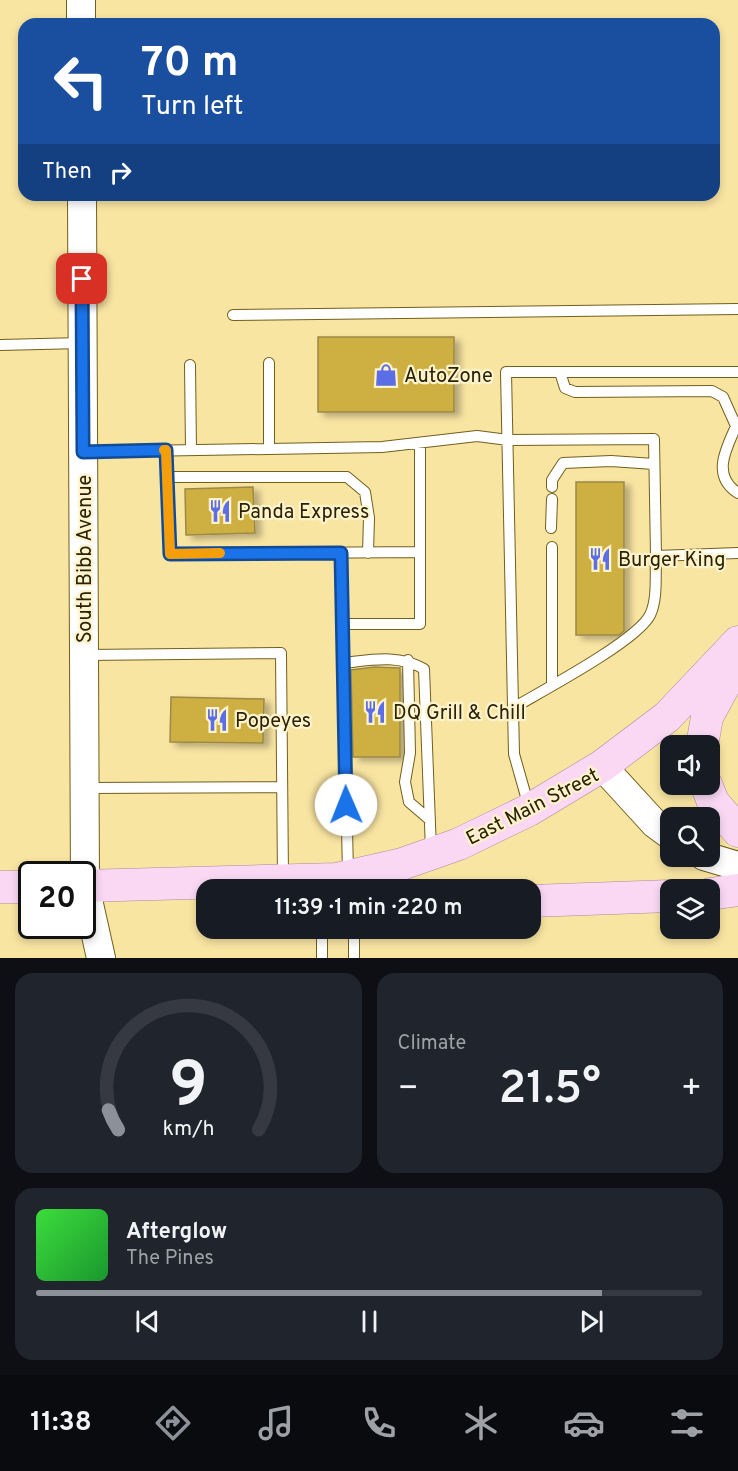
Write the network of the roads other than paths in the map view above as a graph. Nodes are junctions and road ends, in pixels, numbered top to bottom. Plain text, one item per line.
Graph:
1 (81, 0) edge
2 (81, 18) edge
3 (82, 201) edge
4 (738, 309) edge
5 (233, 315) dead end
6 (83, 343) junction
7 (0, 345) edge
8 (269, 363) dead end
9 (190, 364) dead end
10 (560, 372) junction
11 (738, 372) edge
12 (737, 424) edge
13 (508, 440) junction
14 (420, 443) junction
15 (269, 449) junction
16 (166, 450) junction
17 (191, 450) junction
18 (83, 452) junction
19 (654, 464) junction
20 (167, 477) junction
21 (552, 487) dead end
22 (738, 493) edge
23 (552, 499) dead end
24 (551, 528) dead end
25 (552, 547) dead end
26 (420, 552) junction
27 (341, 553) junction
28 (368, 553) junction
29 (738, 554) edge
30 (656, 556) junction
31 (342, 624) junction
32 (738, 642) edge
33 (84, 655) junction
34 (408, 660) junction
35 (738, 660) edge
36 (343, 663) junction
37 (552, 685) junction
38 (513, 708) junction
39 (704, 735) edge
40 (602, 766) junction
41 (282, 787) junction
42 (84, 788) junction
43 (710, 795) edge
44 (530, 810) junction
45 (430, 820) junction
46 (660, 828) edge
47 (738, 831) edge
48 (432, 853) junction
49 (84, 861) edge
50 (720, 861) edge
51 (738, 866) edge
52 (283, 879) edge
53 (346, 879) edge
54 (360, 879) edge
55 (196, 883) edge
56 (96, 886) edge
57 (0, 887) edge
58 (18, 887) edge
59 (738, 890) edge
60 (720, 893) edge
61 (660, 896) edge
62 (541, 901) edge
63 (96, 937) edge
64 (323, 939) edge
65 (354, 939) edge
66 (101, 958) edge
67 (322, 958) edge
68 (354, 958) edge

1 - 2 main road
3 - 6 main road, South Bibb Avenue
4 - 5 lane
6 - 7 lane
6 - 18 main road, South Bibb Avenue
8 - 15 lane
9 - 17 lane
10 - 11 lane
10 - 12 lane
10 - 13 lane
12 - 22 lane
13 - 14 lane
13 - 19 lane
13 - 38 lane
14 - 15 lane
14 - 26 lane
15 - 17 lane
16 - 17 lane
16 - 18 lane
16 - 20 lane
18 - 33 main road, South Bibb Avenue
19 - 21 lane
19 - 30 lane
20 - 27 lane
20 - 28 lane
23 - 24 lane
25 - 37 lane
26 - 28 lane
26 - 31 lane
27 - 28 lane
27 - 31 lane
29 - 30 lane
30 - 37 lane
31 - 36 lane
32 - 40 main road
33 - 41 lane
33 - 42 main road, South Bibb Avenue
34 - 36 lane
34 - 45 lane
34 - 45 lane
35 - 39 main road
36 - 53 lane
37 - 38 lane
38 - 44 lane
40 - 44 main road, East Main Street
40 - 46 main road, East Main Street
41 - 42 lane
41 - 52 lane
42 - 49 main road, South Bibb Avenue
43 - 47 main road
44 - 48 main road, East Main Street
45 - 48 lane
48 - 54 main road, East Main Street
50 - 51 main road
55 - 56 main road, East Main Street
57 - 58 main road
59 - 60 main road
61 - 62 main road
63 - 66 main road, South Bibb Avenue
64 - 67 lane
65 - 68 lane

